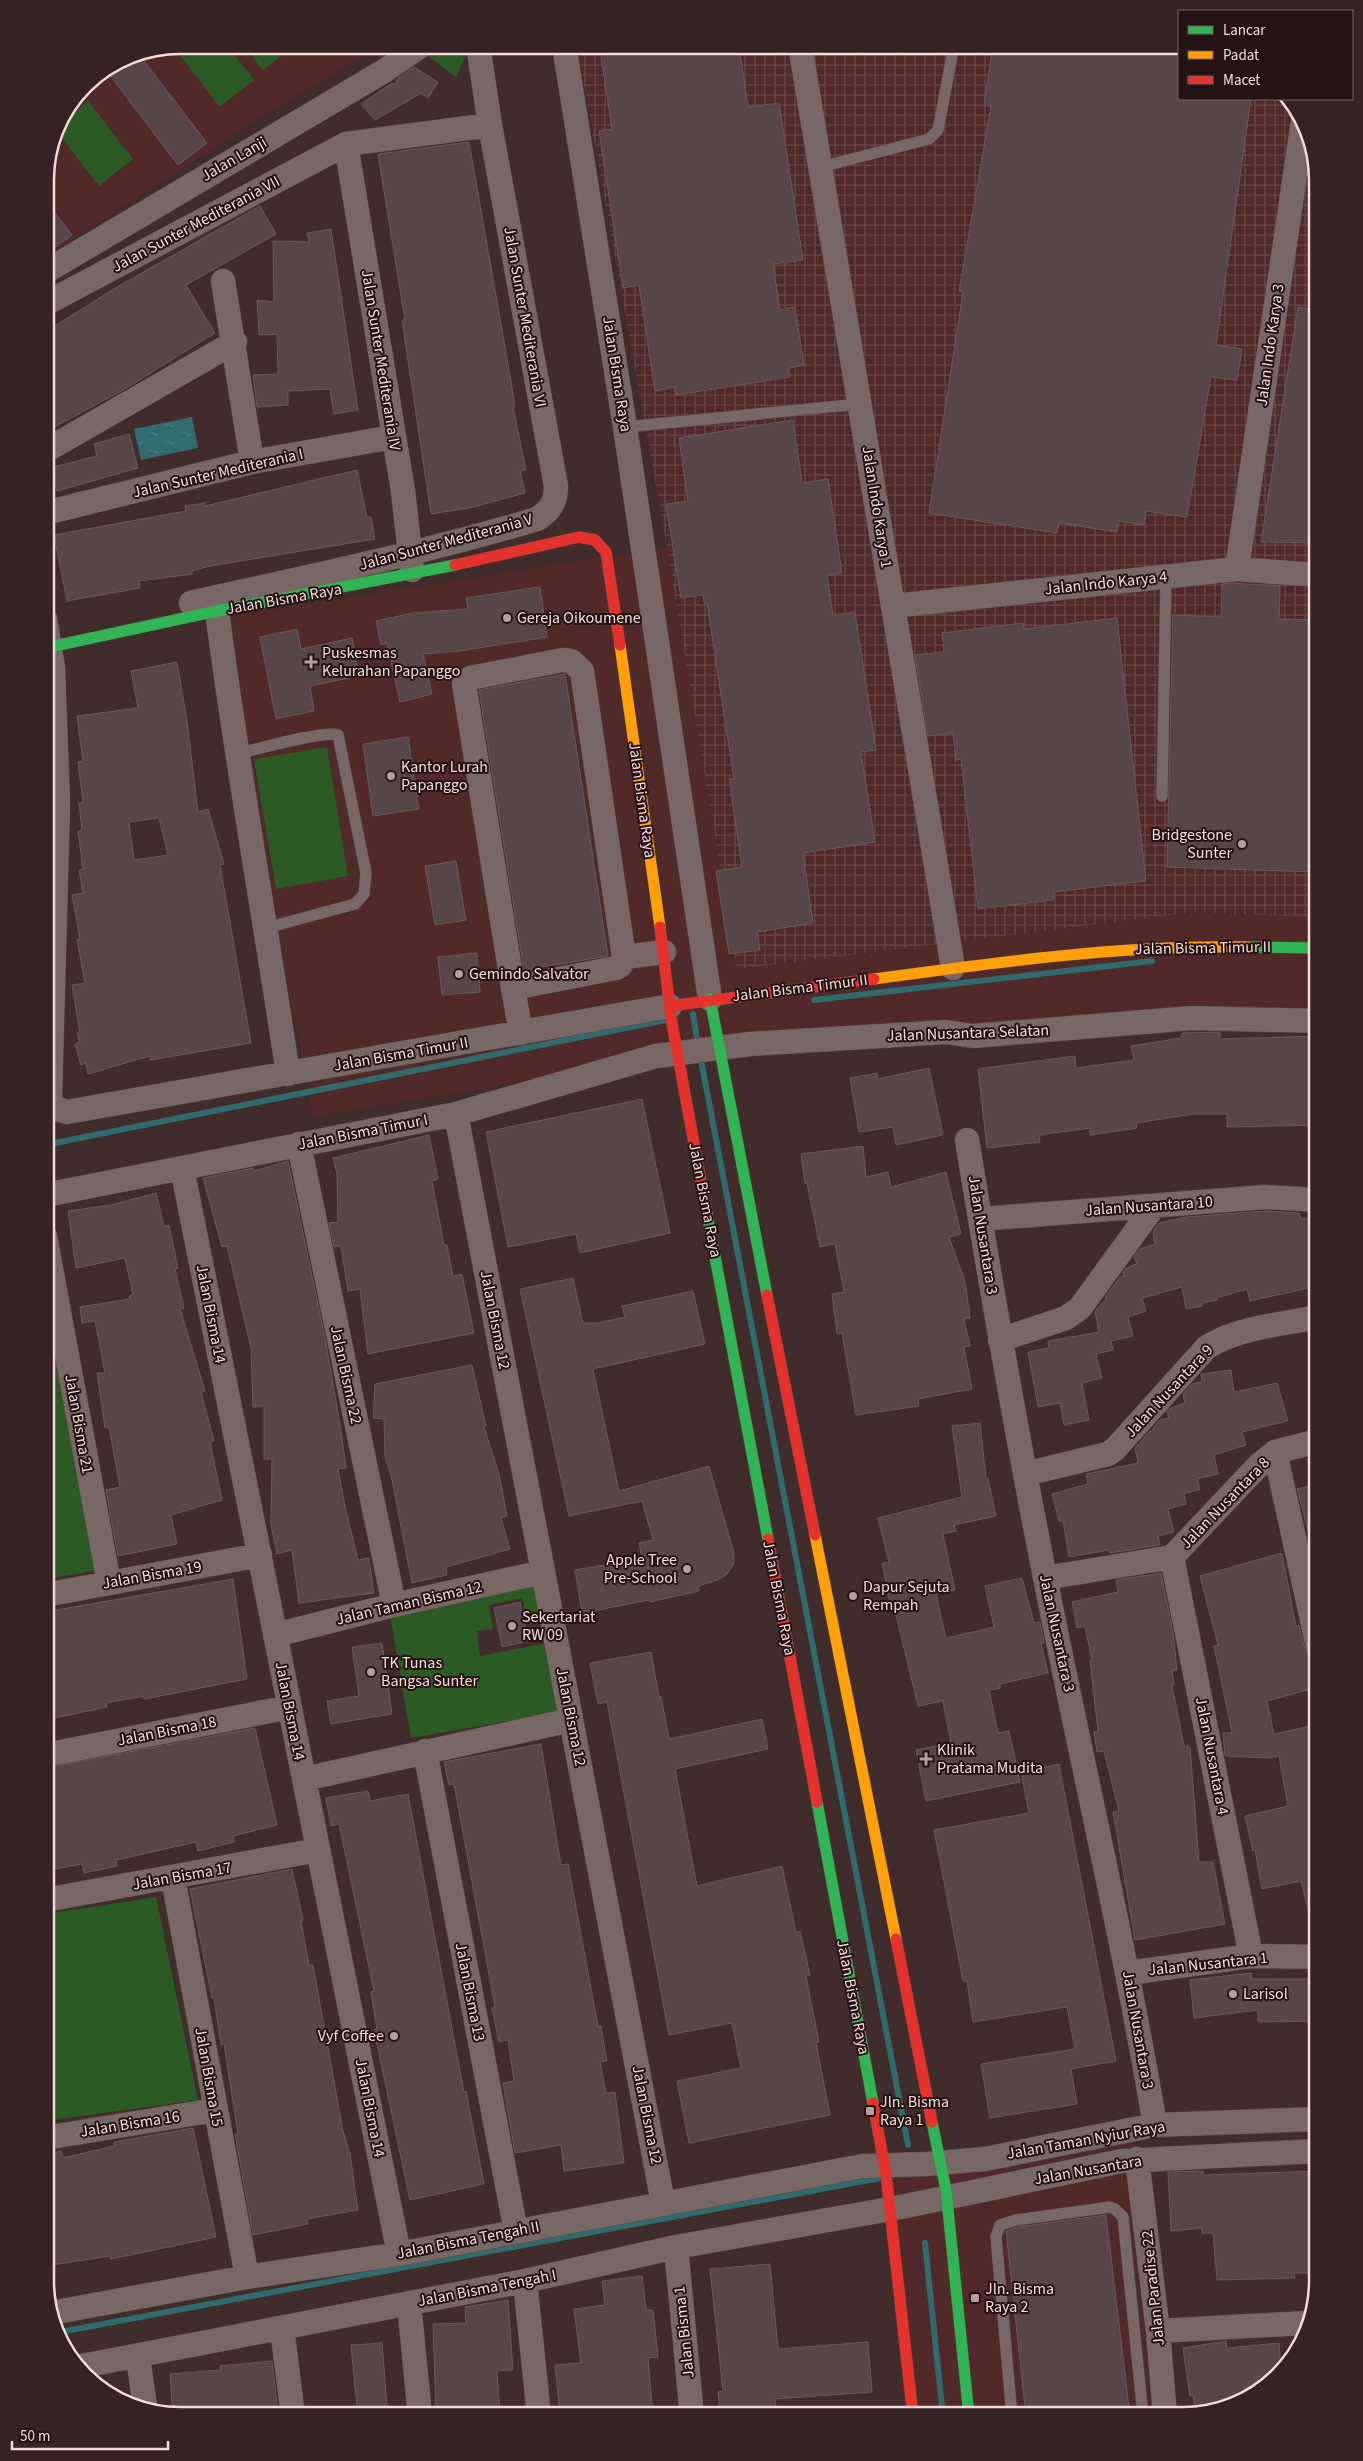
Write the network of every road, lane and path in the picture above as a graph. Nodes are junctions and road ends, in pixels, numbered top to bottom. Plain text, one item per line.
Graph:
1 (409, 54) edge
2 (479, 54) edge
3 (565, 54) edge
4 (801, 54) edge
5 (952, 54) edge
6 (490, 124) junction
7 (1301, 134) edge
8 (346, 144) junction
9 (820, 167) junction
10 (54, 267) edge
11 (223, 281) dead end
12 (54, 299) edge
13 (235, 342) junction
14 (860, 404) junction
15 (625, 427) junction
16 (393, 437) junction
17 (54, 446) edge
18 (252, 462) junction
19 (550, 508) joint
20 (54, 511) edge
21 (411, 565) junction
22 (1237, 569) junction
23 (1309, 573) edge
24 (1166, 576) junction
25 (893, 606) junction
26 (217, 611) junction
27 (54, 635) edge
28 (54, 635) edge
29 (54, 743) edge
30 (236, 754) junction
31 (1162, 796) dead end
32 (266, 928) junction
33 (1309, 948) edge
34 (664, 952) junction
35 (624, 957) junction
36 (953, 968) junction
37 (54, 975) edge
38 (513, 988) junction
39 (710, 1003) junction
40 (670, 1012) junction
41 (1309, 1021) edge
42 (521, 1033) junction
43 (716, 1045) junction
44 (680, 1049) junction
45 (288, 1074) junction
46 (54, 1107) edge
47 (456, 1114) junction
48 (967, 1140) dead end
49 (299, 1144) junction
50 (182, 1168) junction
51 (54, 1193) edge
52 (1309, 1199) edge
53 (1154, 1206) junction
54 (980, 1219) junction
55 (1309, 1319) edge
56 (1000, 1340) junction
57 (55, 1347) edge
58 (1309, 1443) edge
59 (1275, 1452) junction
60 (1025, 1474) junction
61 (260, 1556) junction
62 (1172, 1557) junction
63 (543, 1572) junction
64 (1045, 1578) junction
65 (109, 1583) junction
66 (54, 1592) edge
67 (394, 1605) junction
68 (1309, 1606) edge
69 (275, 1635) junction
70 (290, 1707) junction
71 (571, 1720) junction
72 (425, 1752) junction
73 (54, 1754) edge
74 (304, 1779) junction
75 (318, 1850) junction
76 (172, 1878) junction
77 (54, 1898) edge
78 (1251, 1956) junction
79 (1309, 1958) edge
80 (1128, 1973) junction
81 (216, 2110) junction
82 (1309, 2119) edge
83 (1155, 2125) junction
84 (54, 2137) edge
85 (1309, 2151) edge
86 (1137, 2159) junction
87 (942, 2164) junction
88 (885, 2170) junction
89 (947, 2194) junction
90 (891, 2202) junction
91 (663, 2203) junction
92 (516, 2232) junction
93 (676, 2247) junction
94 (400, 2254) junction
95 (247, 2277) junction
96 (525, 2280) junction
97 (409, 2303) junction
98 (57, 2312) edge
99 (1302, 2323) edge
100 (282, 2328) junction
101 (1158, 2331) junction
102 (138, 2356) junction
103 (86, 2365) edge
104 (144, 2402) edge
105 (293, 2407) edge
106 (419, 2407) edge
107 (538, 2407) edge
108 (691, 2407) edge
109 (912, 2407) edge
110 (968, 2407) edge
111 (1011, 2407) edge
112 (1142, 2407) edge
113 (1164, 2407) edge

1 - 10 street, Jalan Lanji
2 - 6 street, Jalan Sunter Mediterania VI
3 - 15 street, Jalan Bisma Raya
4 - 9 street, Jalan Indo Karya 1
5 - 9 lane
6 - 8 street
6 - 19 street, Jalan Sunter Mediterania VI
7 - 22 street, Jalan Indo Karya 3
8 - 12 street, Jalan Sunter Mediterania VII
8 - 16 street, Jalan Sunter Mediterania IV
9 - 14 street, Jalan Indo Karya 1
11 - 13 street
13 - 17 street
13 - 18 street
14 - 15 lane
14 - 25 street, Jalan Indo Karya 1
15 - 39 street, Jalan Bisma Raya
16 - 18 street, Jalan Sunter Mediterania I
16 - 21 street, Jalan Sunter Mediterania IV
18 - 20 street, Jalan Sunter Mediterania I
19 - 21 street, Jalan Sunter Mediterania V
21 - 26 street, Jalan Bisma Raya
21 - 27 street, Jalan Sunter Mediterania V
21 - 34 street, Jalan Bisma Raya
22 - 23 street, Jalan Indo Karya 4
22 - 24 street, Jalan Indo Karya 4
24 - 25 street, Jalan Indo Karya 4
24 - 31 lane
25 - 36 street, Jalan Indo Karya 1
26 - 28 street, Jalan Bisma Raya
26 - 30 street
29 - 37 street, Jalan Bisma Timur II
30 - 32 street
30 - 32 lane
32 - 45 street
33 - 36 street, Jalan Bisma Timur II
34 - 35 street
34 - 40 street, Jalan Bisma Raya
35 - 38 street
35 - 38 street
36 - 39 street, Jalan Bisma Timur II
38 - 42 street
39 - 40 street, Jalan Bisma Timur II
39 - 43 street, Jalan Bisma Raya
40 - 42 street, Jalan Bisma Timur II
40 - 44 street, Jalan Bisma Raya
41 - 43 street, Jalan Nusantara Selatan
42 - 45 street, Jalan Bisma Timur II
43 - 44 street, Jalan Nusantara Selatan
43 - 87 street, Jalan Bisma Raya
44 - 47 street, Jalan Bisma Timur I
44 - 88 street, Jalan Bisma Raya
45 - 46 street, Jalan Bisma Timur II
47 - 49 street, Jalan Bisma Timur I
47 - 63 street, Jalan Bisma 12
48 - 54 street, Jalan Nusantara 3
49 - 50 street, Jalan Bisma Timur I
49 - 67 street, Jalan Bisma 22
50 - 51 street, Jalan Bisma Timur I
50 - 61 street, Jalan Bisma 14
52 - 53 street, Jalan Nusantara 10
53 - 54 street, Jalan Nusantara 10
53 - 56 street
54 - 56 street, Jalan Nusantara 3
55 - 60 street, Jalan Nusantara 9
56 - 60 street, Jalan Nusantara 3
57 - 65 street, Jalan Bisma 21
58 - 59 street, Jalan Nusantara 8
59 - 62 street, Jalan Nusantara 8
59 - 68 street
60 - 64 street, Jalan Nusantara 3
61 - 65 street, Jalan Bisma 19
61 - 69 street, Jalan Bisma 14
62 - 64 street, Jalan Nusantara 8
62 - 78 street, Jalan Nusantara 4
63 - 67 street, Jalan Taman Bisma 12
63 - 71 street, Jalan Bisma 12
64 - 80 street, Jalan Nusantara 3
65 - 66 street, Jalan Bisma 19
67 - 69 street, Jalan Taman Bisma 12
69 - 70 street, Jalan Bisma 14
70 - 73 street, Jalan Bisma 18
70 - 74 street, Jalan Bisma 14
71 - 72 street
71 - 91 street, Jalan Bisma 12
72 - 74 street
72 - 92 street, Jalan Bisma 13
74 - 75 street, Jalan Bisma 14
75 - 76 street, Jalan Bisma 17
75 - 94 street, Jalan Bisma 14
76 - 77 street, Jalan Bisma 17
76 - 81 street, Jalan Bisma 15
78 - 79 street, Jalan Nusantara 1
78 - 80 street, Jalan Nusantara 1
80 - 83 street, Jalan Nusantara 3
81 - 84 street, Jalan Bisma 16
81 - 95 street, Jalan Bisma 15
82 - 83 street, Jalan Taman Nyiur Raya
83 - 87 street, Jalan Taman Nyiur Raya
85 - 86 street, Jalan Nusantara
86 - 89 street, Jalan Nusantara
86 - 101 street, Jalan Paradise 22
87 - 88 street, Jalan Taman Nyiur Raya
87 - 89 street, Jalan Bisma Raya
88 - 90 street, Jalan Bisma Raya
88 - 91 street, Jalan Bisma Tengah II
89 - 90 street, Jalan Nusantara
89 - 110 street, Jalan Bisma Raya
90 - 93 street, Jalan Bisma Tengah I
90 - 109 street, Jalan Bisma Raya
91 - 92 street, Jalan Bisma Tengah II
92 - 94 street, Jalan Bisma Tengah II
93 - 96 street, Jalan Bisma Tengah I
93 - 108 street, Jalan Bisma 1
94 - 95 street, Jalan Bisma Tengah II
95 - 98 street, Jalan Bisma Tengah II
96 - 97 street, Jalan Bisma Tengah I
96 - 107 street
97 - 100 street, Jalan Bisma Tengah I
97 - 106 street
99 - 101 street
100 - 102 street, Jalan Bisma Tengah I
100 - 105 street
101 - 113 street, Jalan Paradise 22
102 - 103 street, Jalan Bisma Tengah I
102 - 104 street
111 - 112 lane

